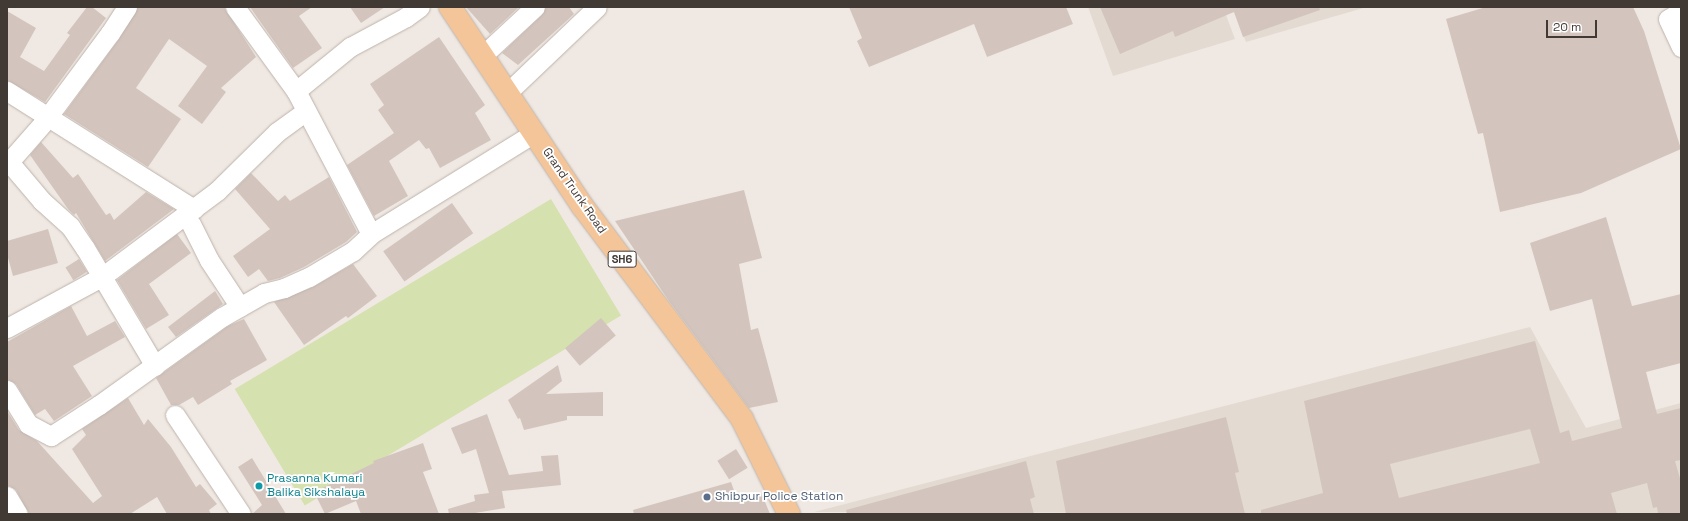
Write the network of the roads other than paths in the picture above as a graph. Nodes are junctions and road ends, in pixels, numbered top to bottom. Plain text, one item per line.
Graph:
1 (127, 7) edge
2 (235, 7) edge
3 (420, 7) edge
4 (450, 7) edge
5 (535, 7) edge
6 (597, 7) edge
7 (1681, 11) edge
8 (1681, 47) edge
9 (482, 56) junction
10 (7, 91) edge
11 (296, 91) junction
12 (507, 93) junction
13 (306, 110) junction
14 (48, 117) junction
15 (534, 133) junction
16 (192, 216) junction
17 (371, 234) junction
18 (104, 276) junction
19 (240, 307) junction
20 (7, 328) edge
21 (155, 366) junction
22 (7, 390) edge
23 (176, 415) dead end
24 (7, 496) edge
25 (18, 514) edge
26 (241, 514) edge
27 (789, 514) edge

1 - 14 street
2 - 11 street
3 - 11 street
4 - 9 main road, Grand Trunk Road / SH6
5 - 9 street
6 - 12 street
7 - 8 street
9 - 12 main road, Grand Trunk Road / SH6
10 - 14 street
11 - 13 street
12 - 15 main road, Grand Trunk Road / SH6
13 - 16 street
13 - 17 street
14 - 16 street
14 - 18 street
15 - 17 street
15 - 27 main road, Grand Trunk Road / SH6
16 - 18 street
16 - 19 street
17 - 19 street
18 - 20 street
18 - 21 street
19 - 21 street
21 - 22 street
23 - 26 street
24 - 25 street

